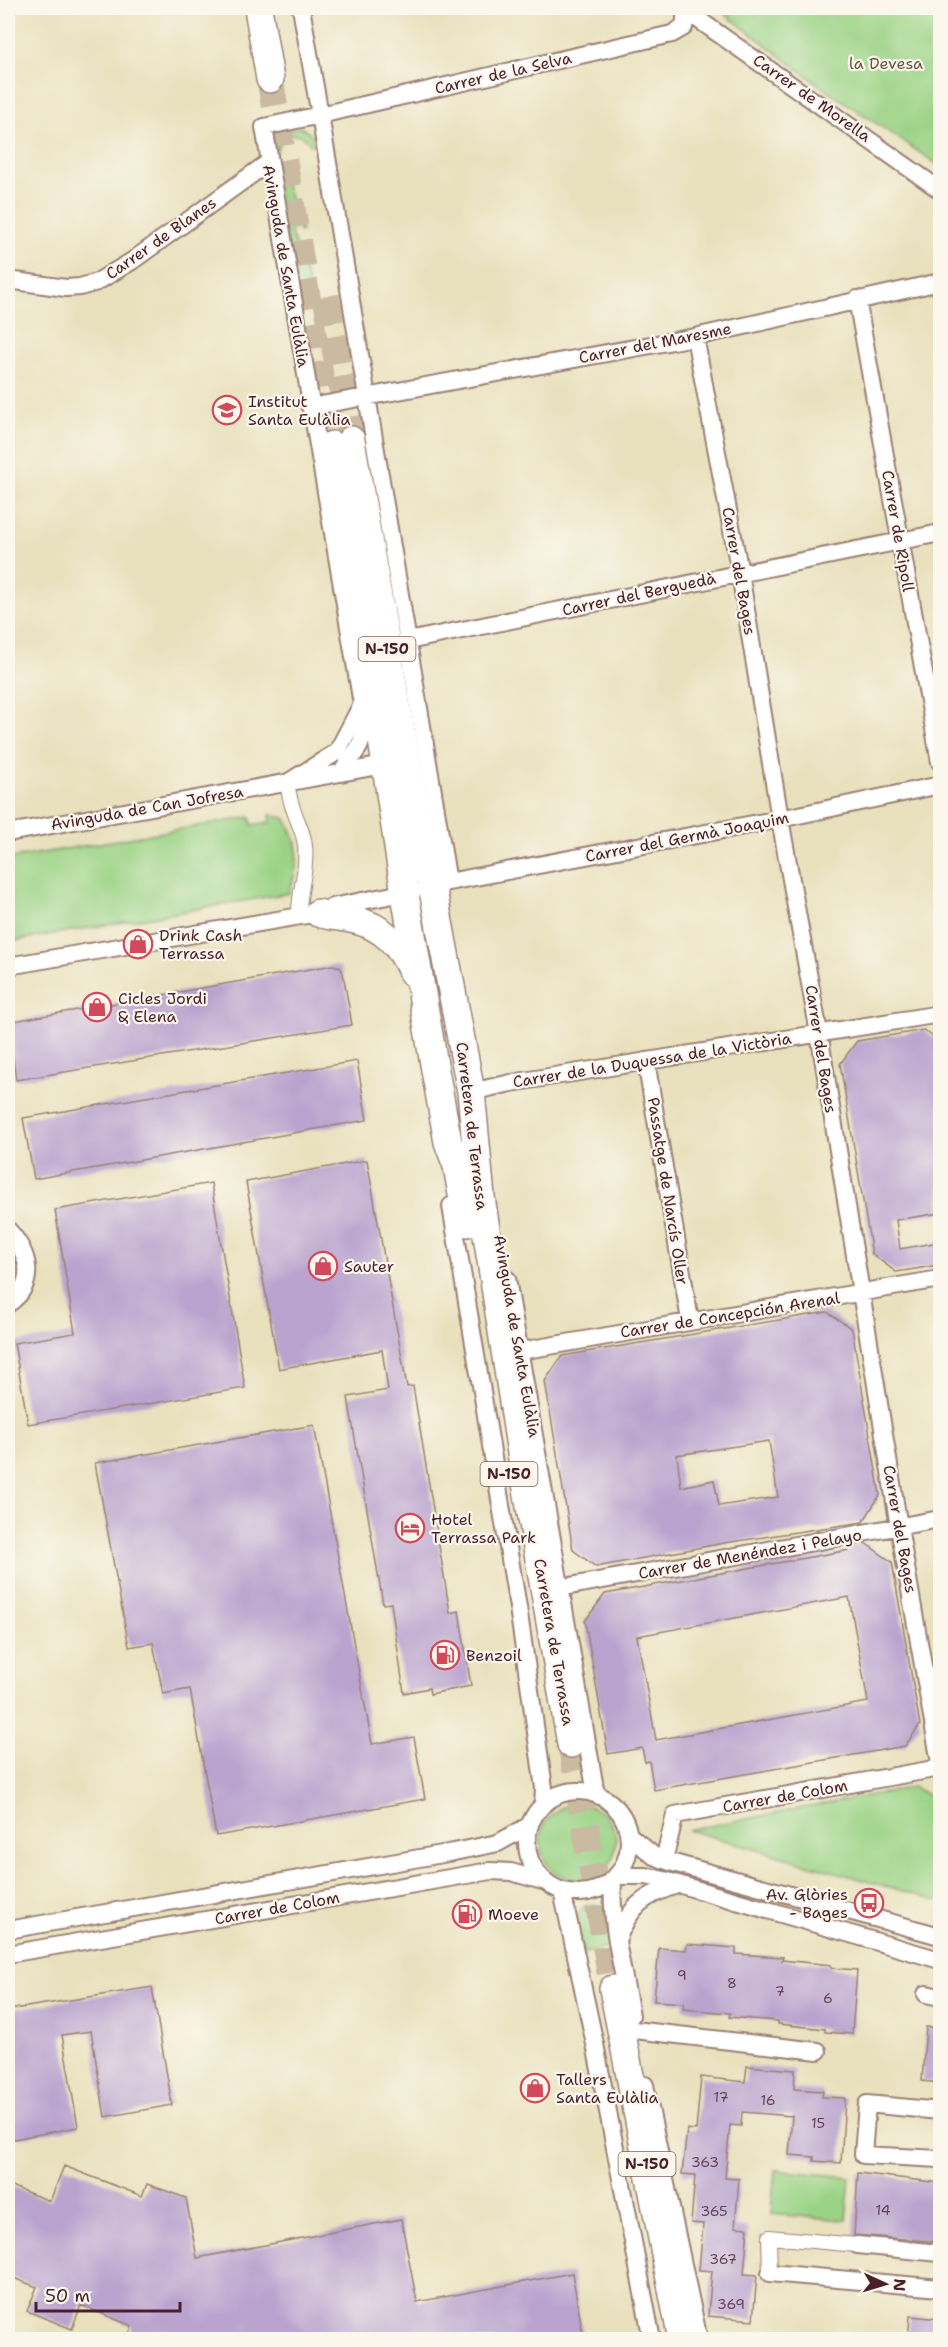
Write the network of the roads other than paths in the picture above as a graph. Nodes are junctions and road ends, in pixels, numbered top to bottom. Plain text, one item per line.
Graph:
1 (258, 8) edge
2 (276, 8) edge
3 (301, 8) edge
4 (684, 15) edge
5 (706, 23) joint
6 (320, 115) junction
7 (269, 162) junction
8 (940, 190) edge
9 (8, 280) edge
10 (940, 282) edge
11 (857, 300) junction
12 (695, 338) junction
13 (368, 396) junction
14 (310, 407) junction
15 (940, 533) edge
16 (899, 541) junction
17 (740, 573) junction
18 (408, 641) junction
19 (376, 699) junction
20 (940, 762) edge
21 (386, 769) junction
22 (341, 773) junction
23 (287, 783) junction
24 (940, 784) edge
25 (780, 819) junction
26 (8, 833) edge
27 (433, 855) junction
28 (440, 884) junction
29 (405, 894) junction
30 (309, 915) junction
31 (8, 966) edge
32 (423, 994) junction
33 (940, 1014) edge
34 (819, 1033) junction
35 (646, 1061) junction
36 (471, 1092) junction
37 (448, 1142) junction
38 (8, 1230) edge
39 (940, 1279) edge
40 (860, 1294) junction
41 (8, 1304) edge
42 (690, 1320) junction
43 (520, 1351) junction
44 (940, 1520) edge
45 (899, 1527) junction
46 (559, 1588) junction
47 (940, 1762) edge
48 (940, 1768) edge
49 (596, 1794) junction
50 (543, 1805) junction
51 (530, 1825) junction
52 (630, 1836) junction
53 (664, 1860) junction
54 (615, 1879) junction
55 (546, 1882) junction
56 (678, 1885) junction
57 (562, 1891) junction
58 (8, 1930) edge
59 (940, 1936) edge
60 (617, 1940) junction
61 (8, 1954) edge
62 (940, 1960) edge
63 (634, 2030) junction
64 (818, 2051) dead end
65 (940, 2111) edge
66 (940, 2159) edge
67 (857, 2245) joint
68 (940, 2253) edge
69 (770, 2273) joint
70 (940, 2288) edge
71 (652, 2340) edge
72 (666, 2340) edge
73 (682, 2340) edge
74 (699, 2340) edge

1 - 2 main road
3 - 6 street
4 - 5 street, Carrer de la Selva
4 - 6 street, Carrer de la Selva
5 - 8 street, Carrer de Morella
6 - 7 street, Avinguda de Santa Eulàlia
6 - 13 street
7 - 9 street, Carrer de Blanes
7 - 14 street, Avinguda de Santa Eulàlia
10 - 11 street, Carrer del Maresme
11 - 12 street, Carrer del Maresme
11 - 16 street, Carrer de Ripoll
12 - 13 street, Carrer del Maresme
12 - 17 street, Carrer del Bages
13 - 14 street
13 - 18 street
14 - 23 street, Avinguda de Santa Eulàlia
15 - 16 street, Carrer del Berguedà
16 - 17 street, Carrer del Berguedà
16 - 20 street, Carrer de Ripoll
17 - 18 street, Carrer del Berguedà
17 - 25 street, Carrer del Bages
18 - 27 street
19 - 21 main road, Carretera de Terrassa / N-150
19 - 22 street
19 - 27 main road, Carretera de Terrassa / N-150
21 - 22 street, Avinguda de Can Jofresa
21 - 27 street
21 - 29 main road, Carretera de Terrassa / N-150
22 - 23 street, Avinguda de Can Jofresa
23 - 26 street, Avinguda de Can Jofresa
23 - 30 street
24 - 25 street, Carrer del Germà Joaquim
25 - 28 street, Carrer del Germà Joaquim
25 - 34 street, Carrer del Bages
27 - 28 main road, Carretera de Terrassa / N-150
28 - 29 street
28 - 36 main road, Carretera de Terrassa / N-150
29 - 30 street
29 - 32 main road, Carretera de Terrassa / N-150
30 - 31 street
30 - 32 main road
32 - 37 main road, Carretera de Terrassa / N-150
33 - 34 street, Carrer de la Duquessa de la Victòria
34 - 35 street, Carrer de la Duquessa de la Victòria
34 - 40 street, Carrer del Bages
35 - 36 street, Carrer de la Duquessa de la Victòria
35 - 42 street, Passatge de Narcís Oller
36 - 37 main road, Carretera de Terrassa / N-150
36 - 43 street, Avinguda de Santa Eulàlia
37 - 50 street
38 - 41 street
39 - 40 street, Carrer de Concepción Arenal
40 - 42 street, Carrer de Concepción Arenal
40 - 45 street, Carrer del Bages
42 - 43 street, Carrer de Concepción Arenal
43 - 46 street, Avinguda de Santa Eulàlia
44 - 45 street, Carrer de Menéndez i Pelayo
45 - 46 street, Carrer de Menéndez i Pelayo
45 - 47 street, Carrer del Bages
46 - 49 street, Avinguda de Santa Eulàlia
48 - 53 street, Carrer de Colom
49 - 50 street
49 - 52 street
50 - 51 street
51 - 55 street
51 - 58 street, Carrer de Colom
52 - 53 street
52 - 54 street
53 - 59 street
54 - 56 street
54 - 57 street
54 - 60 street
55 - 57 street
55 - 61 street, Carrer de Colom
56 - 60 street
56 - 62 street
57 - 71 street
60 - 63 street
63 - 64 street
63 - 74 street
65 - 66 street
67 - 68 street
67 - 69 street
69 - 70 street
72 - 73 main road, N-150

